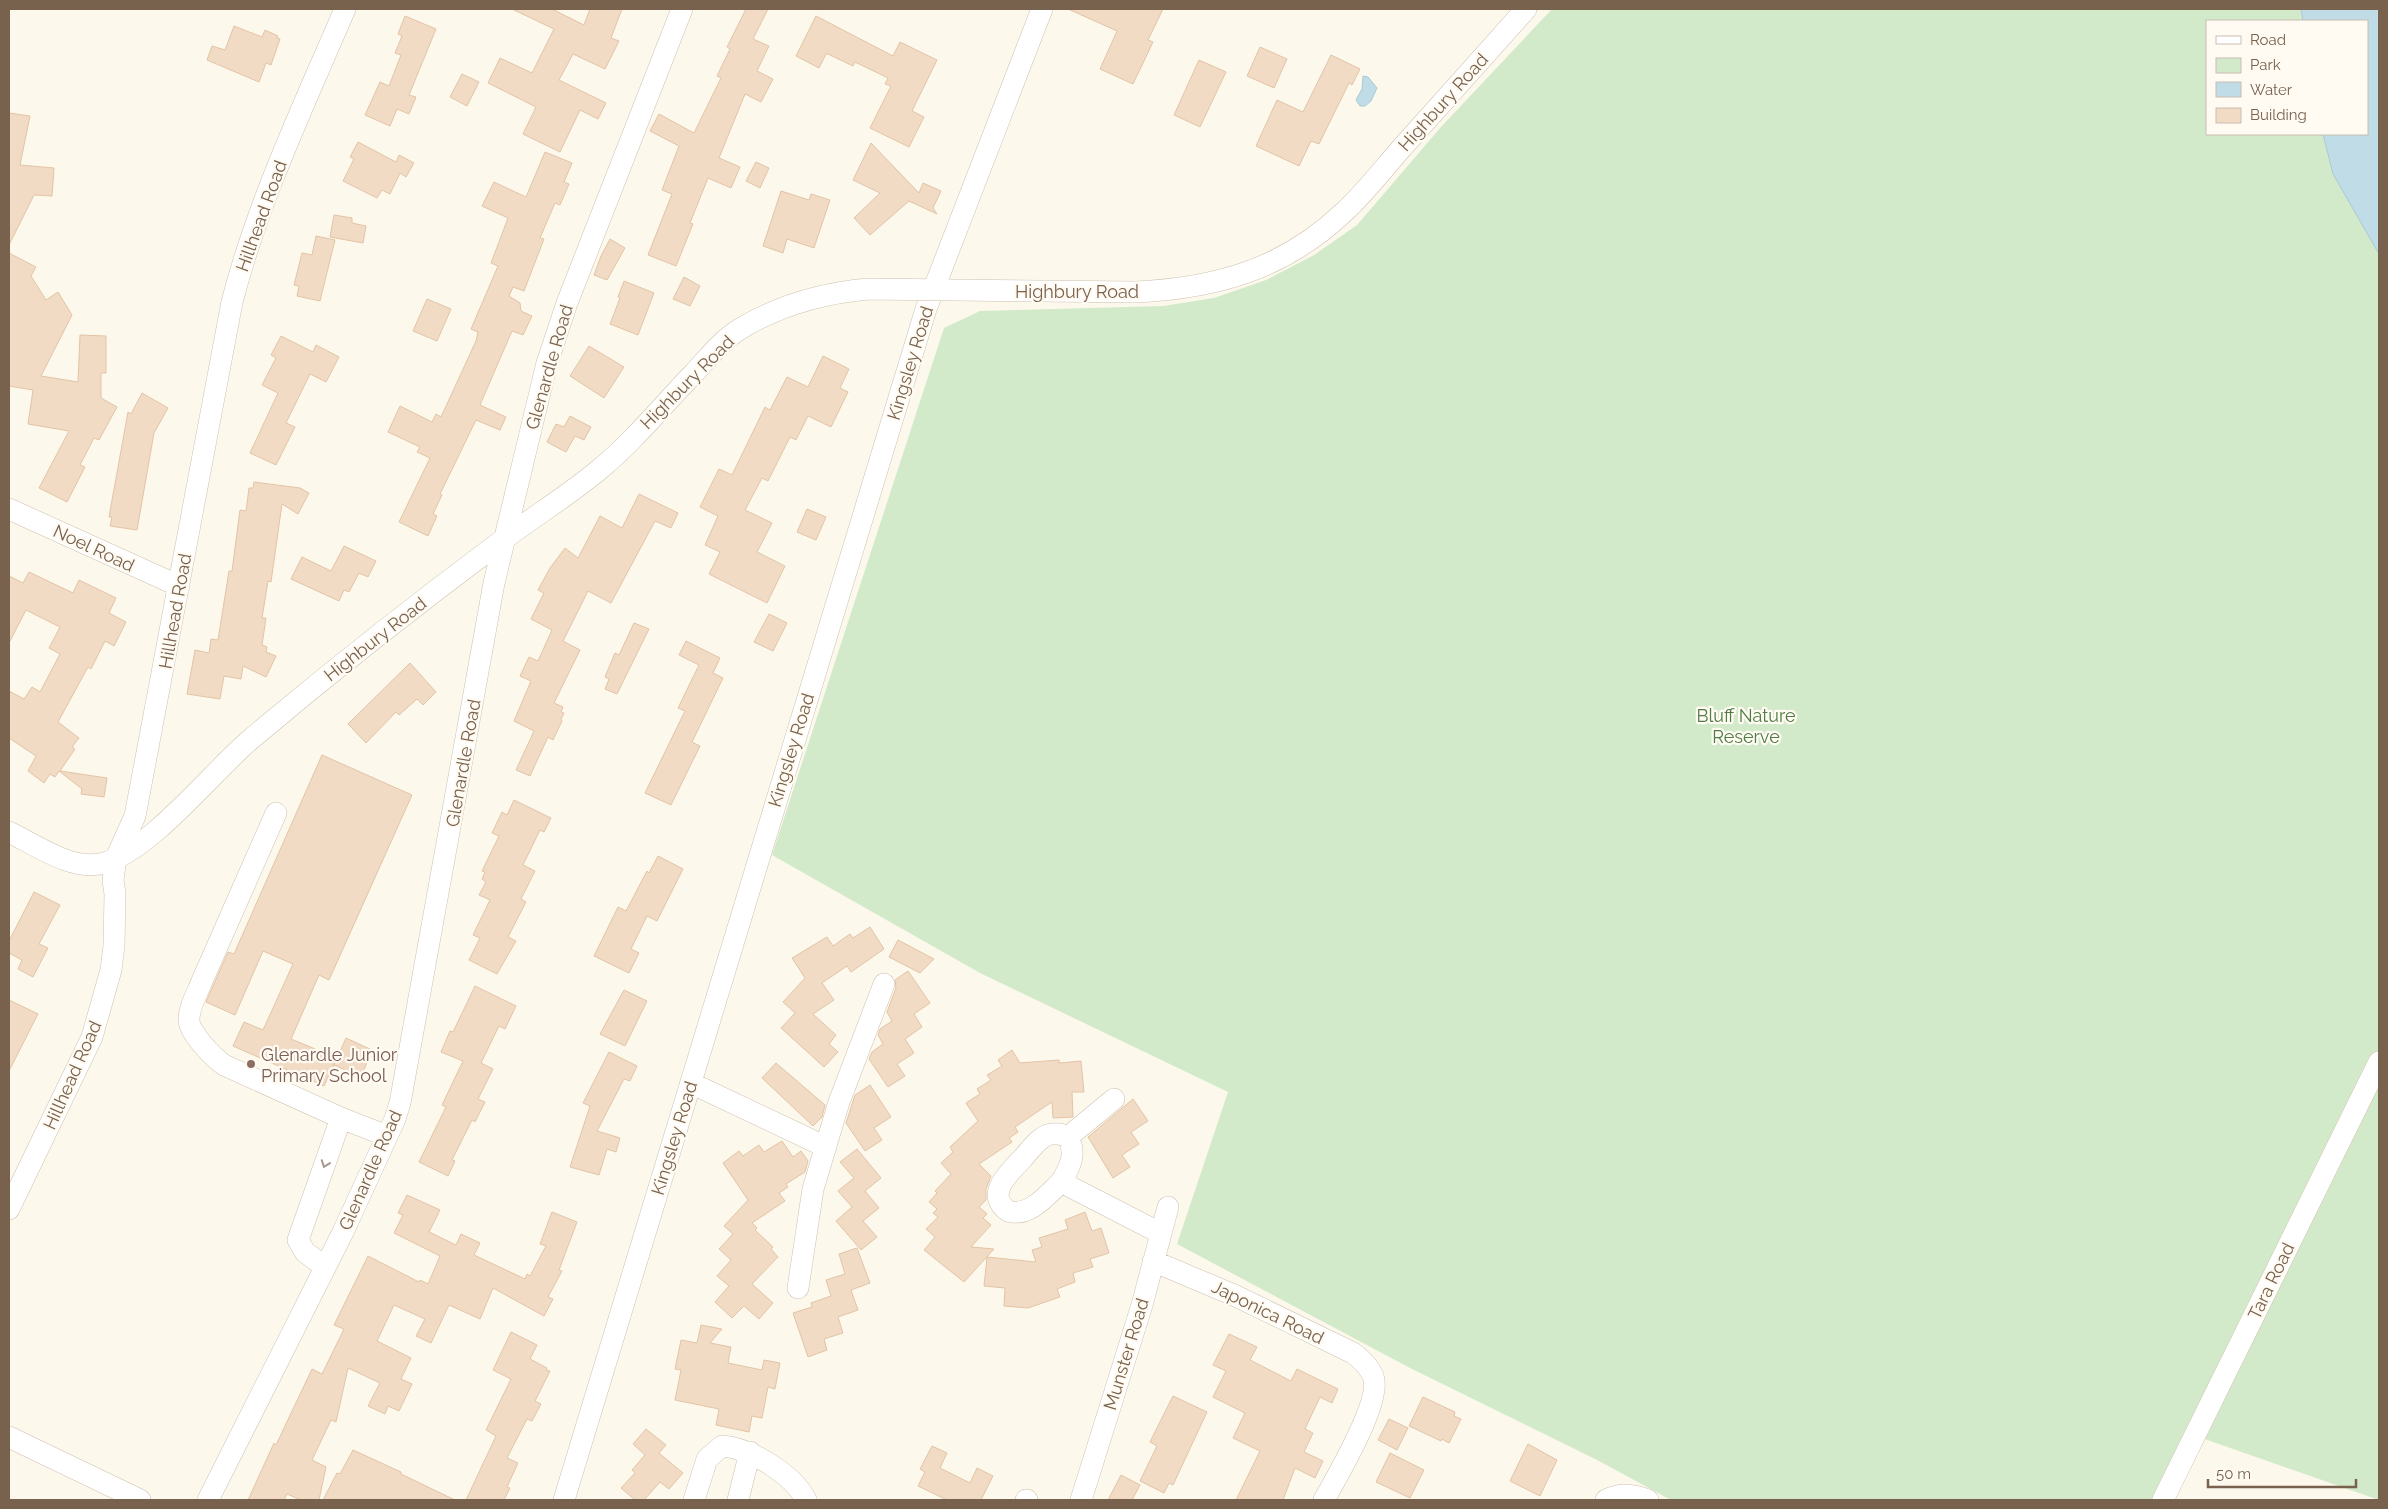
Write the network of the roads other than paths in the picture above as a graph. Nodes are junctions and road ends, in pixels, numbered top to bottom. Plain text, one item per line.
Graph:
1 (345, 9) edge
2 (682, 9) edge
3 (1042, 9) edge
4 (1526, 9) edge
5 (934, 289) junction
6 (9, 509) edge
7 (504, 539) junction
8 (179, 586) junction
9 (276, 813) dead end
10 (9, 832) edge
11 (116, 858) junction
12 (884, 984) dead end
13 (2379, 1062) edge
14 (691, 1083) junction
15 (1114, 1099) dead end
16 (341, 1118) junction
17 (387, 1136) junction
18 (1068, 1137) junction
19 (826, 1147) junction
20 (1060, 1182) junction
21 (1168, 1208) dead end
22 (9, 1209) edge
23 (1160, 1233) junction
24 (1154, 1261) junction
25 (325, 1267) junction
26 (798, 1288) dead end
27 (9, 1437) edge
28 (750, 1452) junction
29 (1613, 1497) edge
30 (140, 1500) edge
31 (208, 1500) edge
32 (564, 1500) edge
33 (694, 1500) edge
34 (738, 1500) edge
35 (806, 1500) edge
36 (1080, 1500) edge
37 (1324, 1500) edge
38 (1648, 1500) edge
39 (2163, 1500) edge

1 - 8 street, Hillhead Road
2 - 7 street, Glenardle Road
3 - 5 street, Kingsley Road
4 - 5 street, Highbury Road
5 - 7 street, Highbury Road
5 - 14 street, Kingsley Road
6 - 8 street, Noel Road
7 - 11 street, Highbury Road
7 - 17 street, Glenardle Road
8 - 11 street, Hillhead Road
9 - 16 street
10 - 11 street, Highbury Road
11 - 22 street, Hillhead Road
12 - 19 street
13 - 39 street, Tara Road
14 - 19 street
14 - 32 street, Kingsley Road
15 - 18 street
16 - 17 street
16 -> 25 street
17 - 25 street, Glenardle Road
18 - 20 street
18 - 20 street
19 - 26 street
20 - 23 street
21 - 23 street, Munster Road
23 - 24 street, Munster Road
24 - 36 street, Munster Road
24 - 37 street, Japonica Road
25 - 31 street, Glenardle Road
27 - 30 street
28 - 33 street
28 - 34 street
28 - 35 street
29 - 38 street

